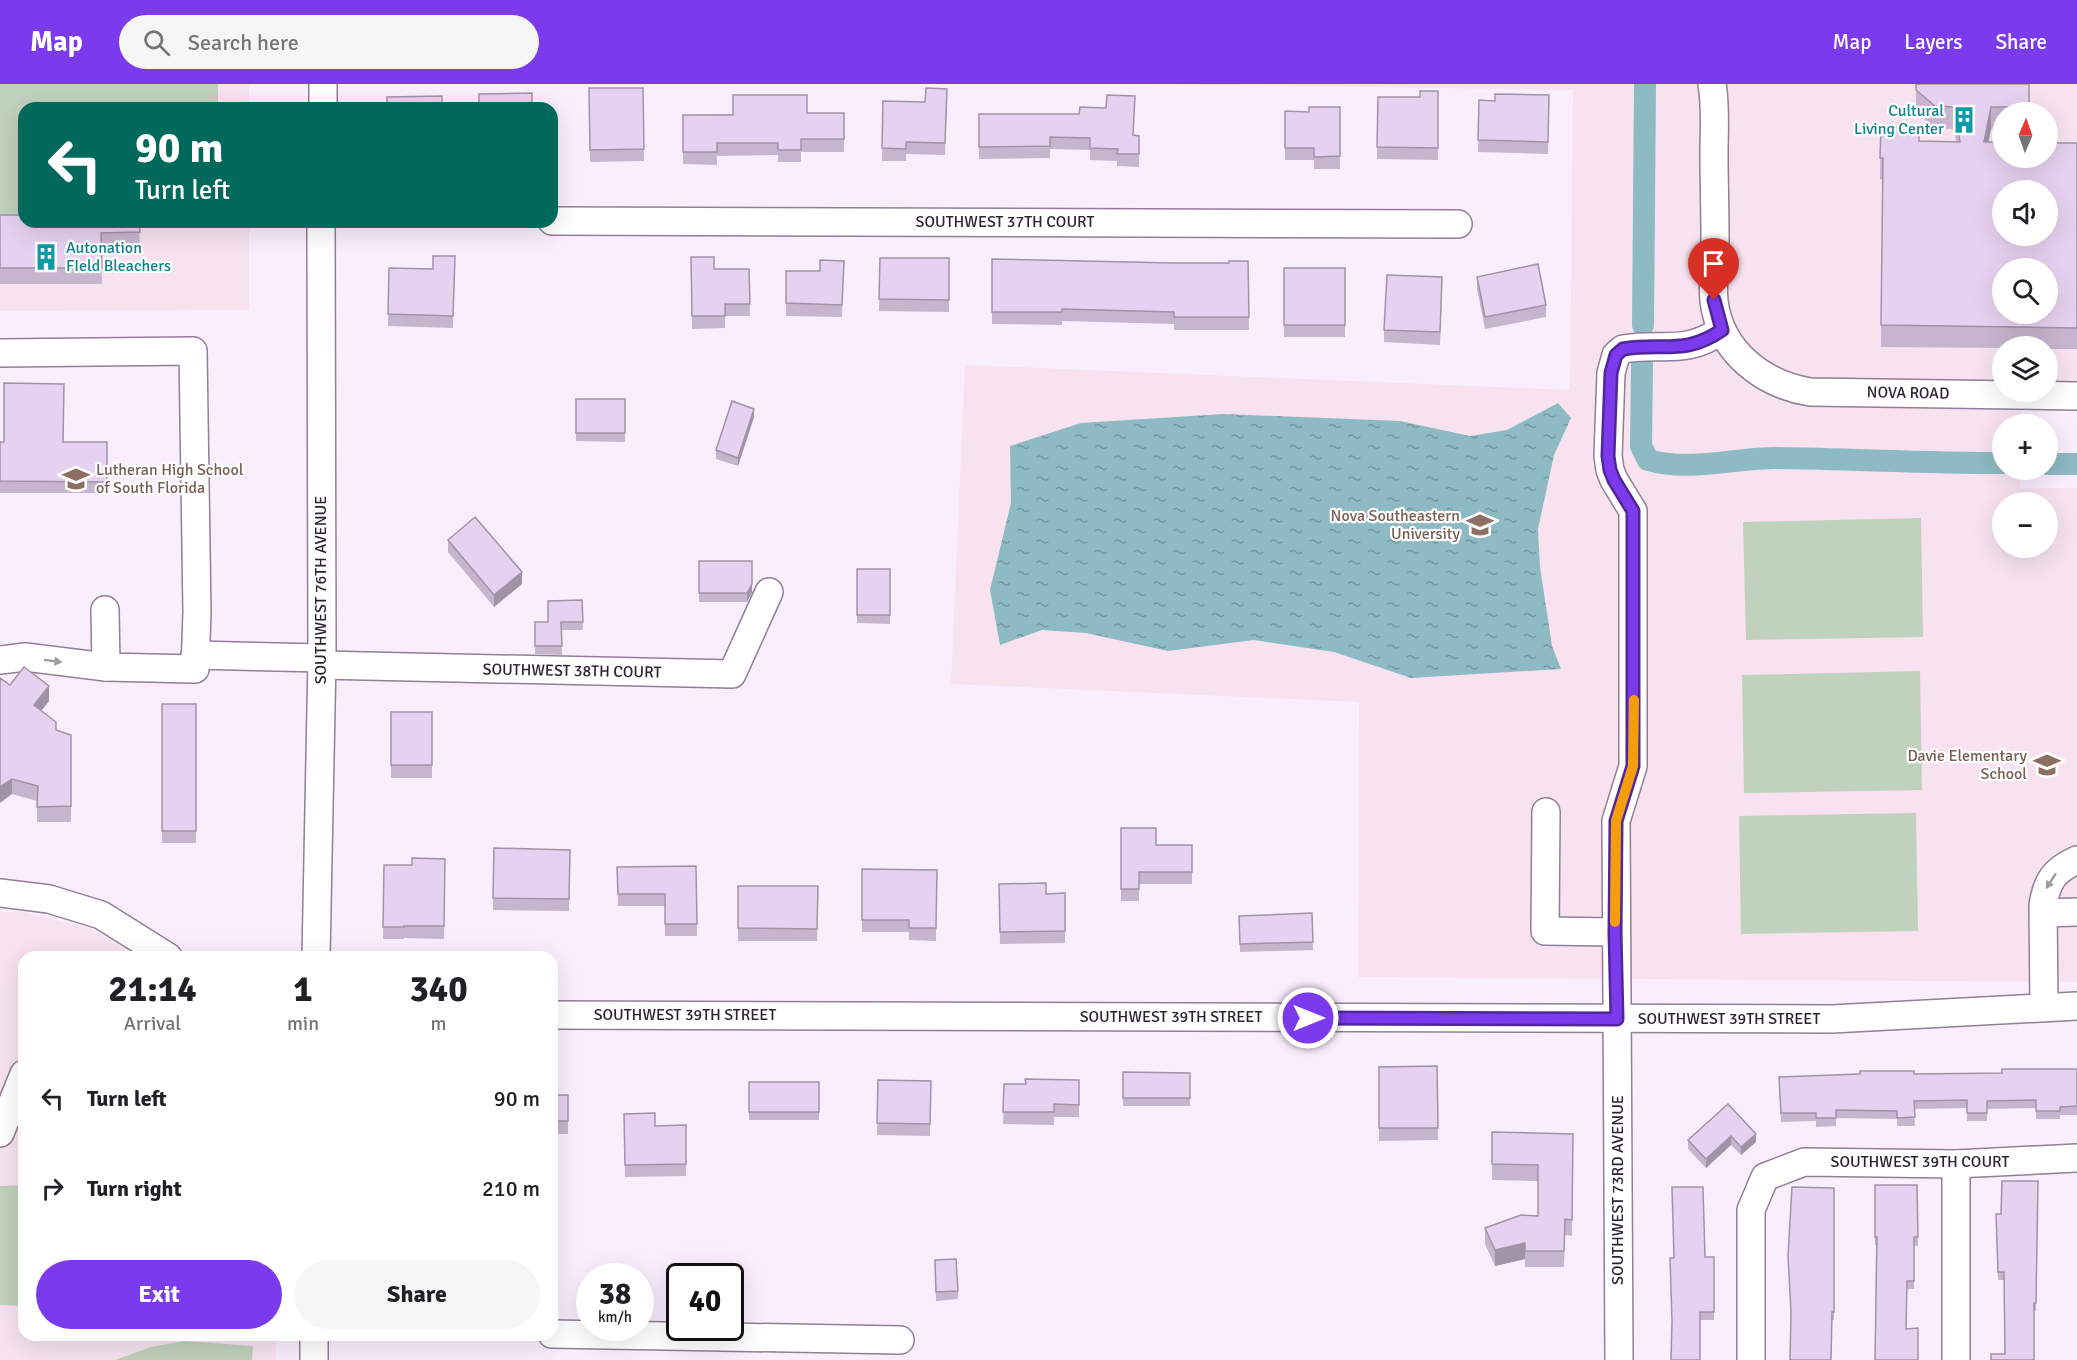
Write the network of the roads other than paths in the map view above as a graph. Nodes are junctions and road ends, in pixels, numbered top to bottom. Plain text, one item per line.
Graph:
1 (323, 84) edge
2 (1712, 84) edge
3 (323, 102) edge
4 (558, 221) edge
5 (1458, 224) dead end
6 (321, 228) edge
7 (1722, 330) junction
8 (0, 353) edge
9 (2077, 396) edge
10 (769, 592) dead end
11 (105, 610) dead end
12 (195, 655) junction
13 (0, 660) edge
14 (322, 661) junction
15 (106, 667) junction
16 (1546, 812) dead end
17 (2077, 860) edge
18 (0, 893) edge
19 (2077, 912) edge
20 (2044, 914) junction
21 (1615, 932) junction
22 (158, 951) edge
23 (316, 951) edge
24 (2077, 1006) edge
25 (2044, 1007) junction
26 (558, 1015) edge
27 (1617, 1019) junction
28 (18, 1089) edge
29 (0, 1133) edge
30 (2077, 1158) edge
31 (1956, 1164) junction
32 (558, 1334) edge
33 (900, 1340) dead end
34 (314, 1341) edge
35 (314, 1360) edge
36 (1619, 1360) edge
37 (1751, 1360) edge
38 (1956, 1360) edge

1 - 3 street
2 - 7 street
4 - 5 street, SOUTHWEST 37TH COURT
6 - 14 street, SOUTHWEST 76TH AVENUE
7 - 9 street, NOVA ROAD
7 - 21 street, SOUTHWEST 73RD AVENUE
8 - 12 street
10 - 14 street, SOUTHWEST 38TH COURT
11 - 15 street
12 - 14 street
12 - 15 street
13 -> 15 street
14 - 23 street, SOUTHWEST 76TH AVENUE
16 - 21 street
17 -> 20 street
18 - 22 street
19 - 20 street
20 - 25 street
21 - 27 street, SOUTHWEST 73RD AVENUE
24 - 25 street, SOUTHWEST 39TH STREET
25 - 27 street, SOUTHWEST 39TH STREET
26 - 27 street, SOUTHWEST 39TH STREET
27 - 36 street, SOUTHWEST 73RD AVENUE
28 - 29 street
30 - 31 street, SOUTHWEST 39TH COURT
31 - 37 street, SOUTHWEST 39TH COURT
31 - 38 street
32 - 33 street
34 - 35 street

